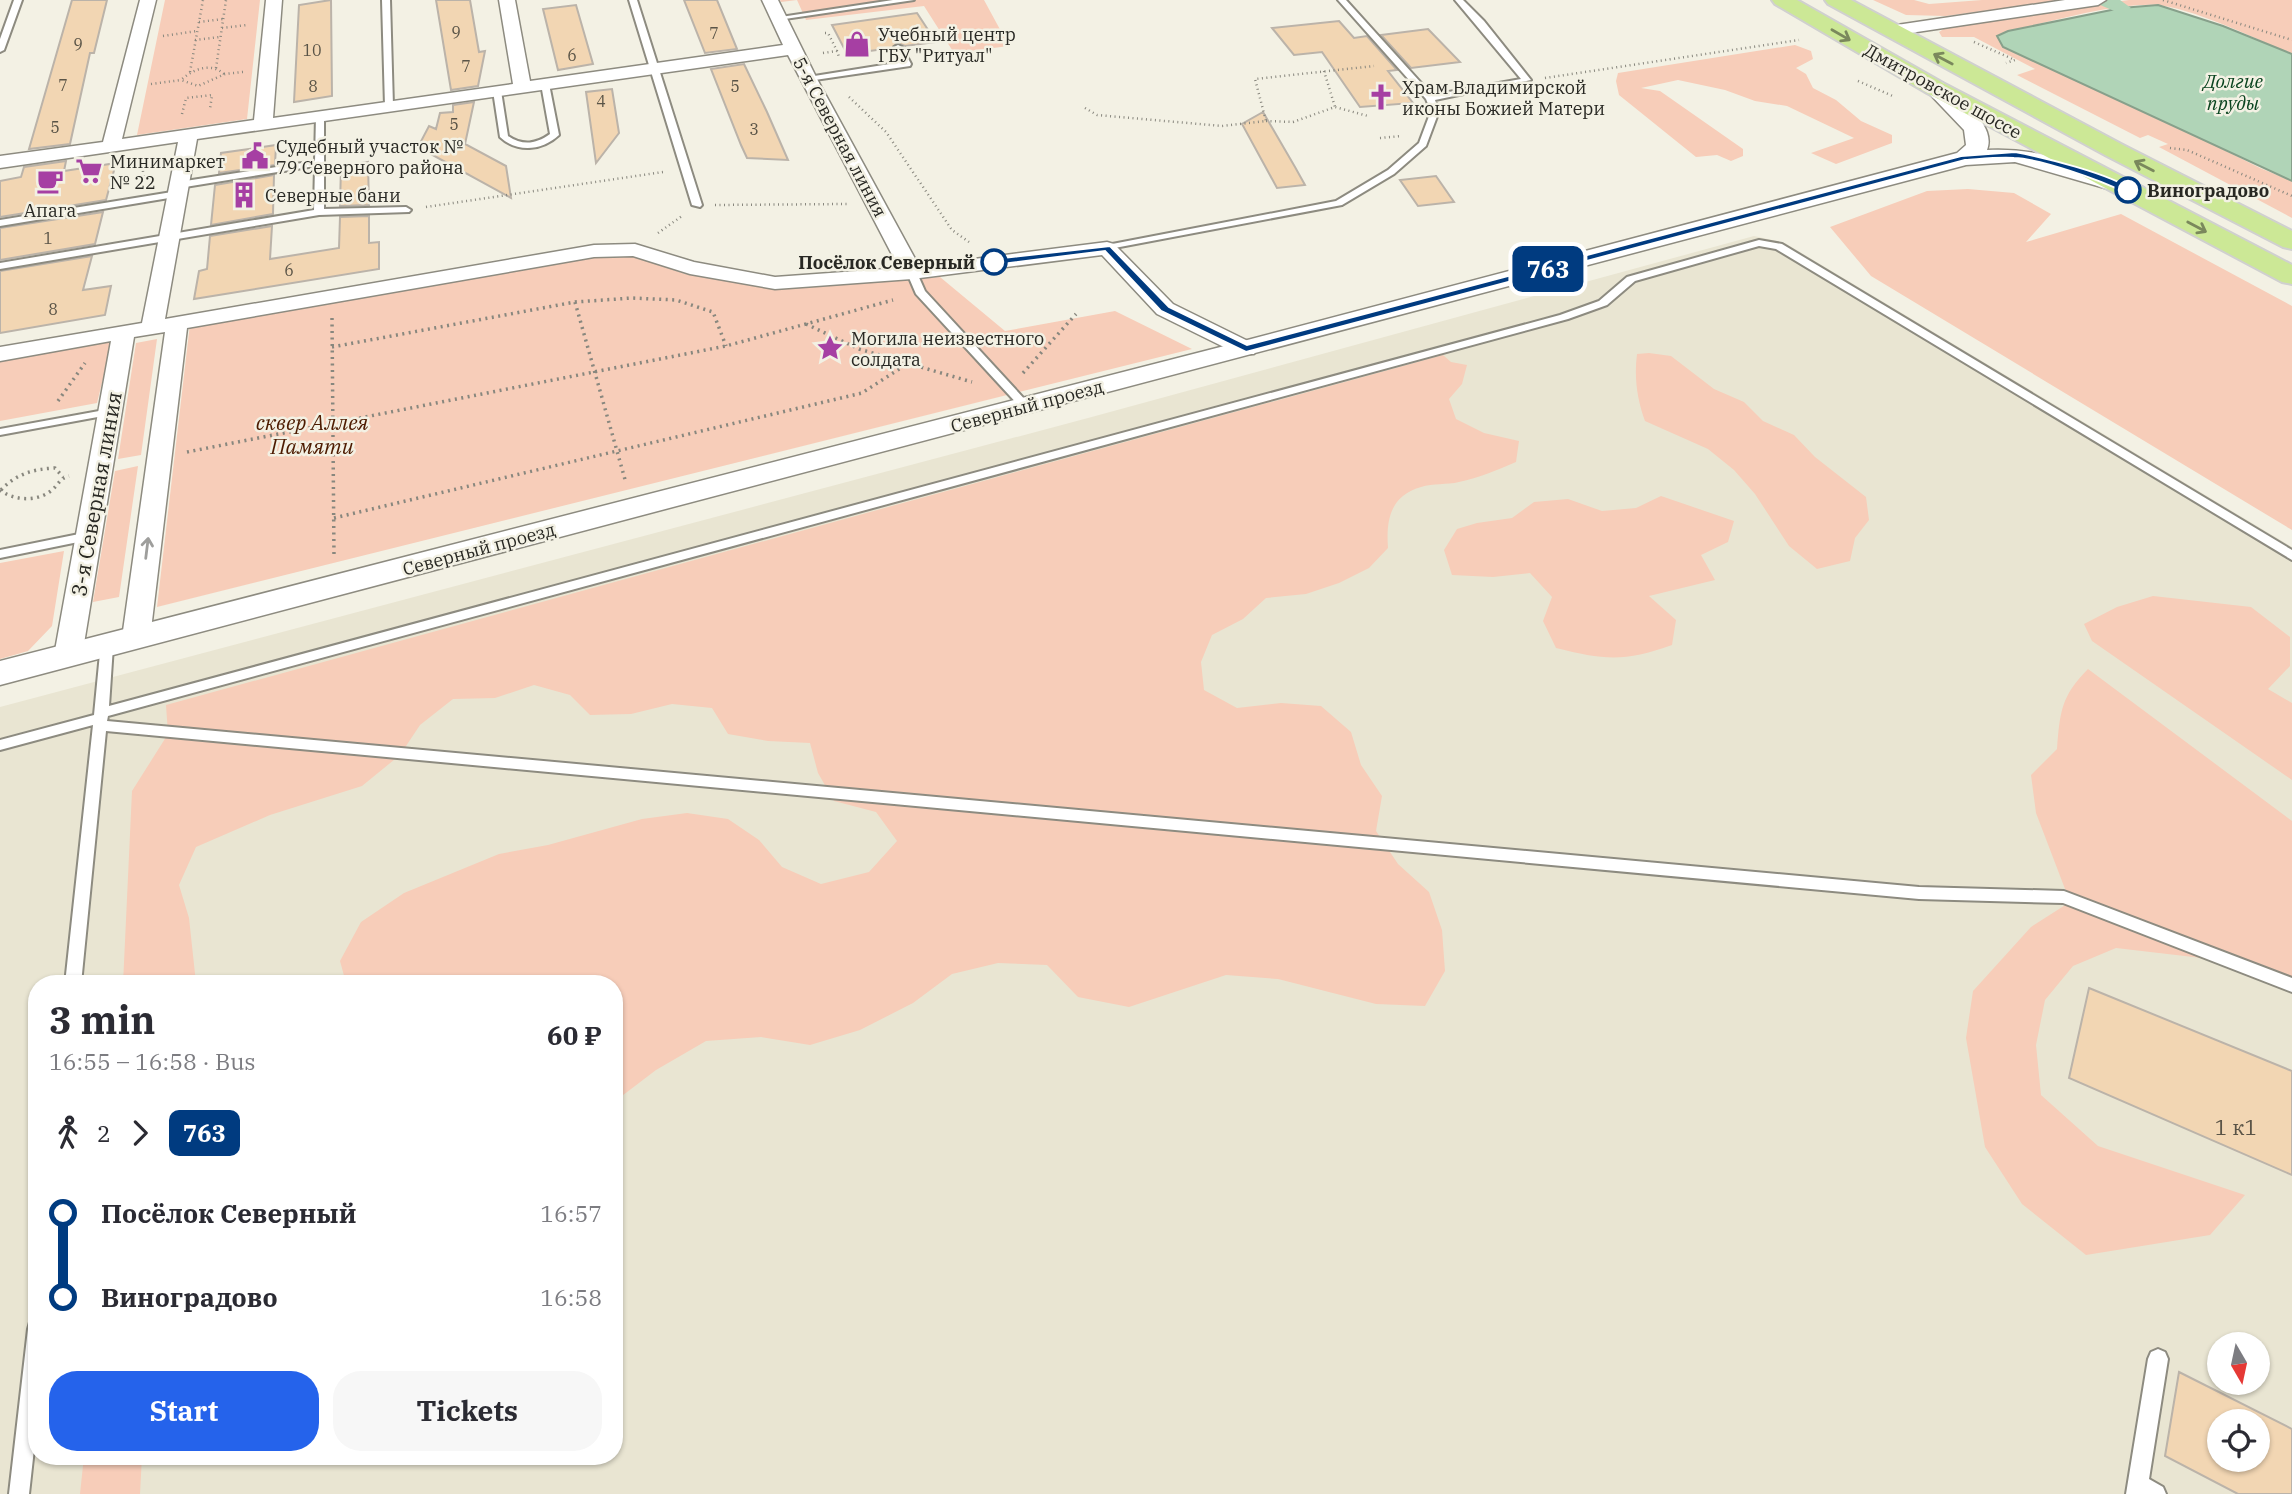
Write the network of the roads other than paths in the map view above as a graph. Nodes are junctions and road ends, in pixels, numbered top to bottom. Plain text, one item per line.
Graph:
1 (18, 0) edge
2 (148, 0) edge
3 (274, 0) edge
4 (386, 0) edge
5 (507, 0) edge
6 (634, 0) edge
7 (770, 0) edge
8 (910, 0) edge
9 (1342, 0) edge
10 (1459, 0) edge
11 (1782, 0) edge
12 (1835, 0) edge
13 (2098, 0) edge
14 (778, 18) junction
15 (1890, 31) junction
16 (898, 47) dead end
17 (793, 49) junction
18 (0, 50) edge
19 (654, 69) junction
20 (816, 77) junction
21 (545, 84) junction
22 (522, 88) junction
23 (1935, 88) junction
24 (497, 91) junction
25 (1430, 98) junction
26 (389, 106) junction
27 (320, 116) junction
28 (263, 124) junction
29 (198, 133) junction
30 (111, 146) junction
31 (1965, 158) junction
32 (0, 162) edge
33 (320, 163) junction
34 (2115, 184) junction
35 (178, 190) junction
36 (696, 205) road end
37 (406, 210) road end
38 (319, 212) junction
39 (0, 223) edge
40 (169, 238) junction
41 (2292, 241) edge
42 (1107, 248) junction
43 (0, 266) edge
44 (2292, 276) edge
45 (916, 282) junction
46 (177, 323) junction
47 (152, 327) junction
48 (115, 333) junction
49 (1246, 349) junction
50 (0, 354) edge
51 (1017, 397) junction
52 (110, 412) junction
53 (0, 432) edge
54 (89, 536) junction
55 (0, 554) edge
56 (2292, 556) edge
57 (121, 642) junction
58 (68, 656) junction
59 (0, 673) edge
60 (101, 719) junction
61 (0, 745) edge
62 (74, 975) edge
63 (2292, 985) edge
64 (2158, 1359) dead end
65 (28, 1412) edge
66 (2136, 1489) edge
67 (19, 1494) edge
68 (2157, 1494) edge

1 - 18 lane
2 - 30 street
3 - 28 street
4 - 26 lane
5 - 22 street
6 - 19 lane
7 - 14 street, 5-я Северная линия
8 - 14 lane
9 - 25 lane
10 - 25 lane
11 -> 23 highway, Дмитровское шоссе
12 - 15 highway, Дмитровское шоссе
13 - 15 street
14 - 17 street, 5-я Северная линия
41 -> 15 highway, Дмитровское шоссе
16 - 20 lane
17 - 19 street
17 - 20 street, 5-я Северная линия
19 - 21 street
19 - 36 lane
20 - 45 street, 5-я Северная линия
21 - 22 street
21 - 24 lane
22 - 24 street
23 - 31 street
23 - 34 highway, Дмитровское шоссе
24 - 26 street
25 - 42 lane
26 - 27 street
27 - 28 street
27 - 33 lane
28 - 29 street
29 - 30 street
29 - 35 street
30 - 32 street
31 - 34 street, Северный проезд
31 - 49 street, Северный проезд
33 - 35 lane
33 - 38 lane
34 -> 44 highway, Дмитровское шоссе
35 - 39 lane
35 - 40 street
37 - 38 lane
38 - 40 lane
40 - 43 lane
40 - 47 street
42 - 45 street
42 - 49 street
45 - 46 street
45 - 51 lane
46 - 47 street
57 -> 46 street
47 - 48 street
48 - 50 street
48 - 52 street, 3-я Северная линия
49 - 51 street, Северный проезд
51 - 57 street, Северный проезд
52 - 53 lane
52 - 54 street, 3-я Северная линия
54 - 55 lane
54 - 58 street, 3-я Северная линия
56 - 60 lane
57 - 58 street, Северный проезд
57 - 60 lane
58 - 59 street, Северный проезд
60 - 61 lane
60 - 62 lane
60 - 63 lane
64 - 66 lane
65 - 67 lane
66 - 68 lane

